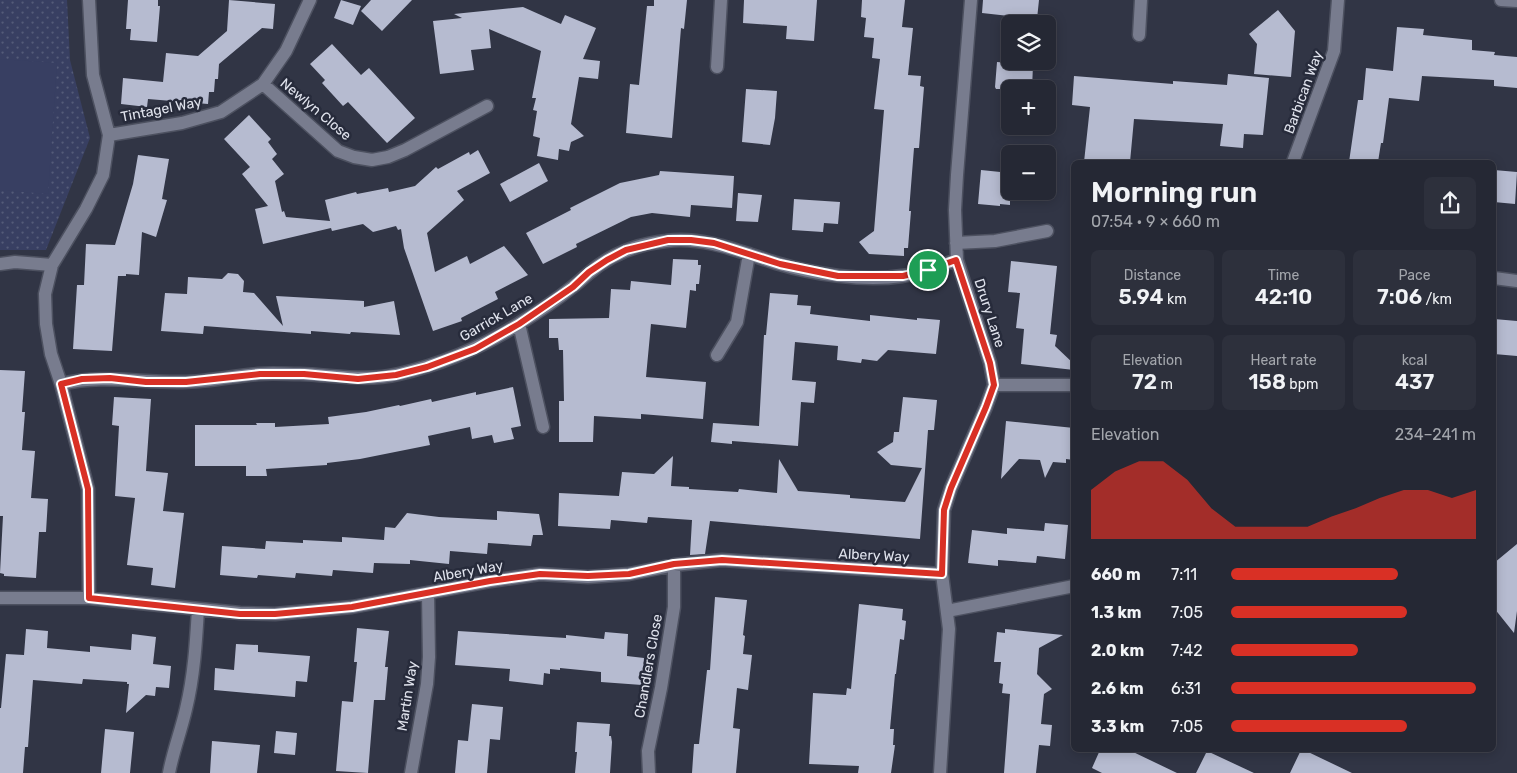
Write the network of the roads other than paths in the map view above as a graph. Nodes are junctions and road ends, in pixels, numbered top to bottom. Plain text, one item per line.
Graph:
1 (89, 0) edge
2 (310, 0) edge
3 (721, 0) edge
4 (970, 0) edge
5 (1141, 0) edge
6 (1338, 0) edge
7 (1502, 0) edge
8 (1517, 1) edge
9 (1139, 35) dead end
10 (717, 67) dead end
11 (263, 84) junction
12 (487, 106) dead end
13 (109, 135) junction
14 (1294, 160) edge
15 (1047, 231) dead end
16 (956, 243) junction
17 (749, 254) junction
18 (956, 260) junction
19 (0, 264) edge
20 (52, 265) junction
21 (1496, 278) edge
22 (1517, 281) edge
23 (519, 324) junction
24 (717, 355) dead end
25 (61, 384) junction
26 (994, 385) junction
27 (1071, 385) edge
28 (543, 427) dead end
29 (674, 564) junction
30 (942, 574) junction
31 (1071, 587) edge
32 (428, 594) junction
33 (0, 598) edge
34 (89, 598) junction
35 (198, 609) junction
36 (947, 611) junction
37 (169, 773) edge
38 (410, 773) edge
39 (649, 773) edge
40 (940, 773) edge

1 - 13 street
2 - 11 street, Tintagel Way
3 - 10 street
4 - 16 street, Drury Lane
5 - 9 street
6 - 14 street, Barbican Way
7 - 8 street
11 - 12 street, Newlyn Close
11 - 13 street, Tintagel Way
13 - 20 street
15 - 16 street
16 - 18 street, Drury Lane
17 - 18 street, Garrick Lane
17 - 23 street, Garrick Lane
17 - 24 street
18 - 26 street, Drury Lane
19 - 20 street
20 - 25 street
21 - 22 street
23 - 25 street, Garrick Lane
23 - 28 street
25 - 34 street
26 - 27 street
26 - 30 street
29 - 30 street, Albery Way
29 - 32 street, Albery Way
29 - 39 street, Chandlers Close
30 - 36 street
31 - 36 street
32 - 35 street, Albery Way
32 - 38 street, Martin Way
33 - 34 street, Albery Way
34 - 35 street, Albery Way
35 - 37 street
36 - 40 street

